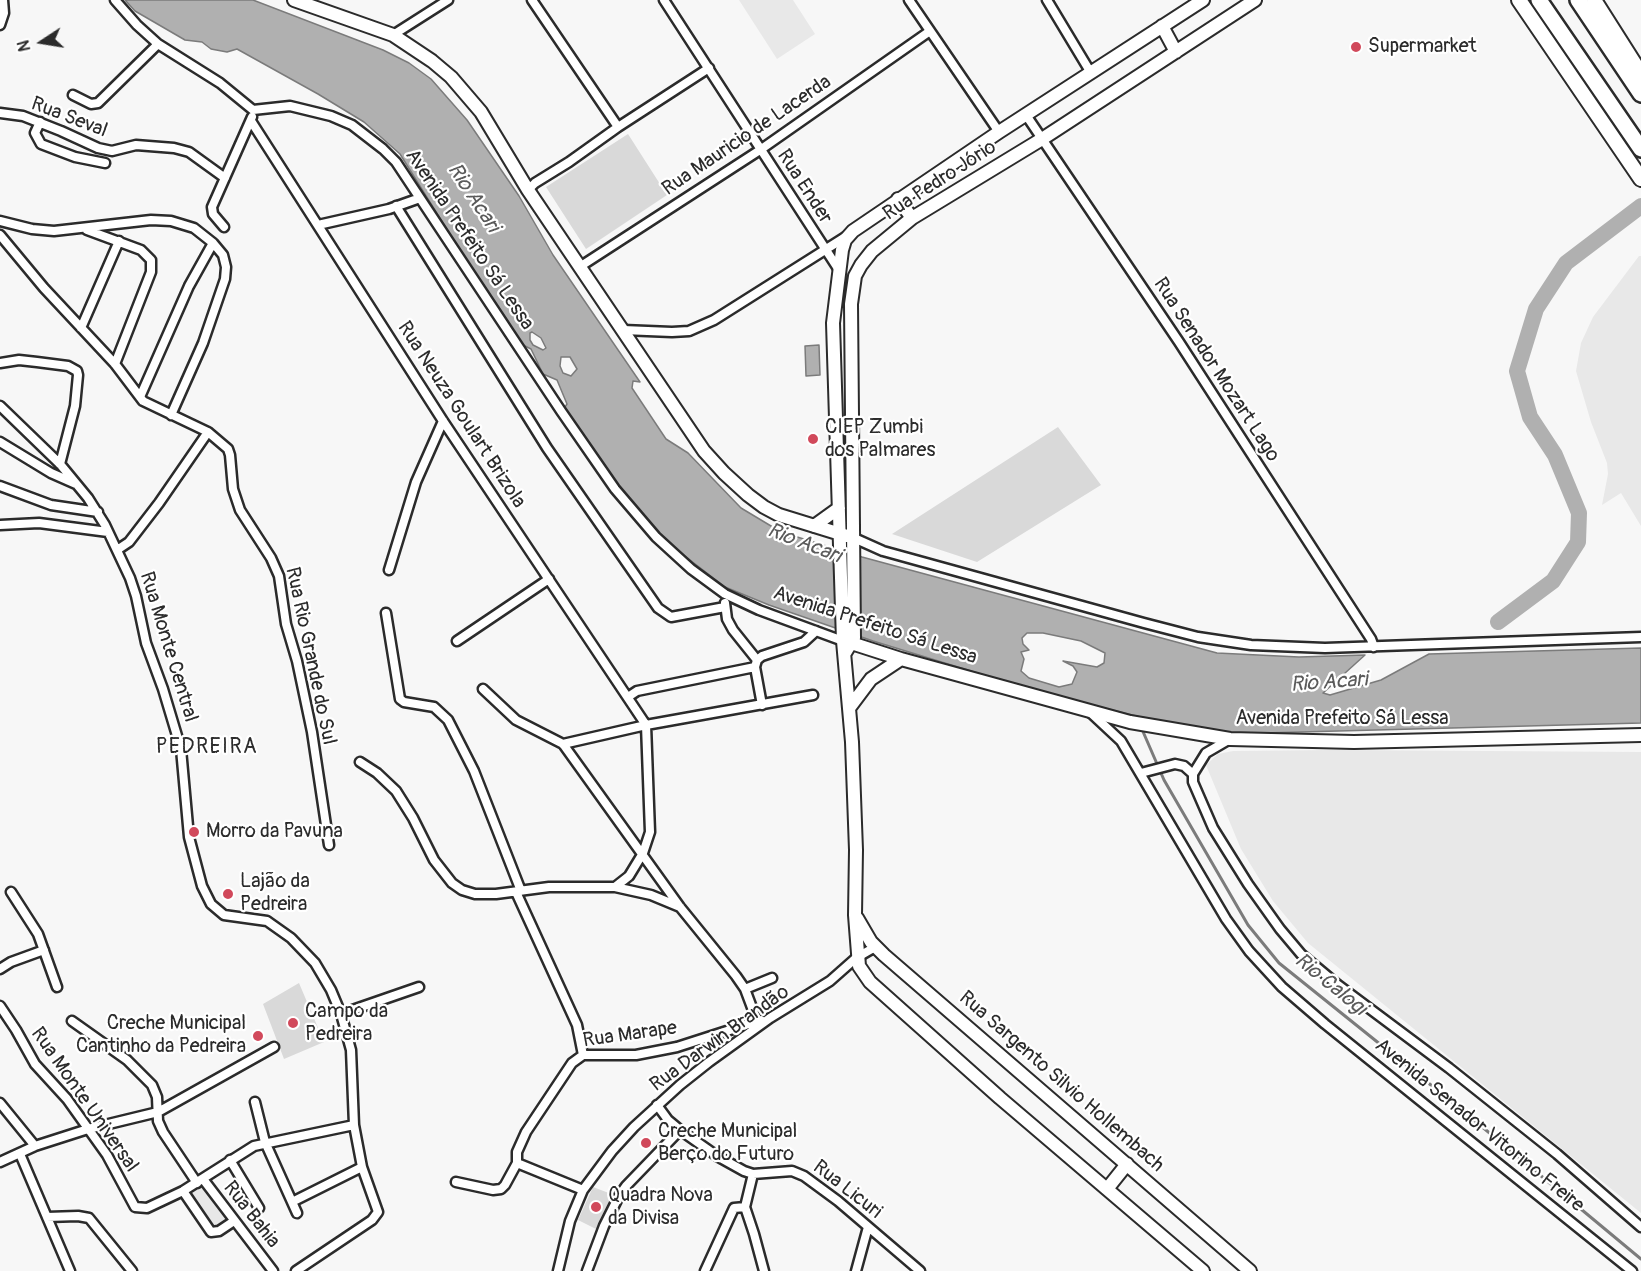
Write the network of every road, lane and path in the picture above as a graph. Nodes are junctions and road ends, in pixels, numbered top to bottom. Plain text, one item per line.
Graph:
1 (3, 0) edge
2 (115, 0) edge
3 (294, 0) edge
4 (448, 0) edge
5 (532, 0) edge
6 (664, 0) edge
7 (909, 0) edge
8 (1047, 0) edge
9 (1203, 0) edge
10 (1255, 0) edge
11 (1519, 0) edge
12 (1539, 0) edge
13 (1578, 0) edge
14 (1594, 0) edge
15 (0, 25) edge
16 (1162, 26) junction
17 (930, 30) junction
18 (393, 35) junction
19 (158, 44) junction
20 (1176, 52) junction
21 (709, 68) junction
22 (1091, 73) junction
23 (1641, 74) edge
24 (1641, 94) edge
25 (73, 95) dead end
26 (254, 110) junction
27 (0, 113) edge
28 (1026, 115) junction
29 (251, 121) junction
30 (40, 122) junction
31 (618, 127) junction
32 (999, 132) junction
33 (1042, 139) junction
34 (1641, 149) edge
35 (760, 150) junction
36 (105, 163) dead end
37 (225, 177) junction
38 (1641, 178) edge
39 (528, 190) junction
40 (420, 198) junction
41 (898, 199) junction
42 (396, 206) junction
43 (912, 218) junction
44 (0, 221) edge
45 (318, 225) junction
46 (224, 227) dead end
47 (83, 228) junction
48 (849, 235) junction
49 (0, 236) edge
50 (118, 241) junction
51 (213, 243) junction
52 (825, 248) junction
53 (581, 266) junction
54 (839, 270) junction
55 (81, 328) junction
56 (622, 330) junction
57 (0, 363) edge
58 (115, 364) junction
59 (140, 396) junction
60 (0, 406) edge
61 (171, 415) junction
62 (443, 421) junction
63 (208, 432) junction
64 (0, 442) edge
65 (60, 464) junction
66 (77, 485) junction
67 (0, 486) edge
68 (838, 508) junction
69 (98, 512) junction
70 (0, 525) edge
71 (814, 526) junction
72 (108, 532) junction
73 (840, 539) junction
74 (854, 543) junction
75 (117, 550) junction
76 (389, 570) dead end
77 (549, 579) junction
78 (725, 594) junction
79 (725, 607) junction
80 (386, 613) dead end
81 (816, 631) junction
82 (1641, 637) edge
83 (457, 640) dead end
84 (847, 642) junction
85 (1374, 647) junction
86 (901, 659) junction
87 (756, 663) junction
88 (483, 689) dead end
89 (813, 695) dead end
90 (628, 697) junction
91 (762, 705) junction
92 (850, 707) junction
93 (1089, 711) junction
94 (646, 725) junction
95 (1641, 735) edge
96 (1230, 739) junction
97 (563, 744) junction
98 (360, 762) dead end
99 (1141, 773) junction
100 (1193, 774) junction
101 (329, 845) dead end
102 (643, 853) junction
103 (615, 887) junction
104 (518, 891) junction
105 (11, 892) dead end
106 (680, 907) junction
107 (855, 915) junction
108 (875, 947) junction
109 (44, 950) junction
110 (856, 958) junction
111 (0, 969) edge
112 (772, 978) dead end
113 (57, 987) dead end
114 (419, 987) dead end
115 (745, 989) junction
116 (0, 1006) edge
117 (341, 1014) junction
118 (770, 1018) junction
119 (72, 1021) dead end
120 (757, 1021) junction
121 (274, 1047) dead end
122 (583, 1055) junction
123 (0, 1102) edge
124 (255, 1102) dead end
125 (657, 1105) junction
126 (158, 1112) junction
127 (354, 1125) junction
128 (88, 1128) junction
129 (680, 1130) junction
130 (265, 1142) junction
131 (35, 1146) junction
132 (20, 1154) junction
133 (230, 1160) junction
134 (0, 1162) edge
135 (517, 1162) junction
136 (1127, 1164) junction
137 (362, 1167) junction
138 (753, 1174) junction
139 (200, 1181) junction
140 (456, 1182) dead end
141 (1107, 1189) junction
142 (583, 1190) junction
143 (183, 1191) junction
144 (292, 1202) junction
145 (745, 1207) junction
146 (259, 1208) dead end
147 (297, 1213) dead end
148 (47, 1217) junction
149 (234, 1221) junction
150 (868, 1227) junction
151 (1641, 1227) edge
152 (70, 1271) edge
153 (132, 1271) edge
154 (273, 1271) edge
155 (296, 1271) edge
156 (558, 1271) edge
157 (587, 1271) edge
158 (705, 1271) edge
159 (764, 1271) edge
160 (856, 1271) edge
161 (920, 1271) edge
162 (1203, 1271) edge
163 (1250, 1271) edge
164 (1632, 1271) edge

1 - 15 street
2 - 19 street
3 - 18 main road
4 - 18 street
5 - 31 street
6 - 21 street, Rua Ender
7 - 17 street
8 - 22 street
9 - 16 main road, Rua Pedro Jório
10 - 20 main road, Rua Pedro Jório
11 - 38 main road
12 - 34 highway
13 - 24 highway
14 - 23 main road
16 - 20 main road
16 - 22 main road, Rua Pedro Jório
17 - 32 street
17 - 35 street, Rua Mauricio de Lacerda
18 - 39 main road
19 - 25 street
19 - 26 street
20 - 33 main road, Rua Pedro Jório
21 - 31 street
21 - 35 street, Rua Ender
22 - 28 main road, Rua Pedro Jório
26 - 29 street
26 - 40 street, Avenida Prefeito Sá Lessa
27 - 30 street, Rua Seval
28 - 32 main road, Rua Pedro Jório
28 - 33 street, Rua Senador Mozart Lago
29 - 37 street
29 - 45 street, Rua Neuza Goulart Brizola
30 - 36 street
30 - 37 street, Rua Seval
31 - 39 street
32 - 41 main road, Rua Pedro Jório
33 - 43 main road, Rua Pedro Jório
33 - 85 street, Rua Senador Mozart Lago
35 - 52 street, Rua Ender
35 - 53 street, Rua Mauricio de Lacerda
37 - 46 street
39 - 53 main road
40 - 42 street
40 - 78 street, Avenida Prefeito Sá Lessa
41 - 43 main road
41 - 48 main road, Rua Pedro Jório
42 - 45 street
42 - 79 street
43 - 74 main road, Rua Pedro Jório
44 - 47 street
45 - 62 street, Rua Neuza Goulart Brizola
47 - 50 street
47 - 51 street
48 - 52 street, Rua Pedro Jório
48 - 54 main road
49 - 55 street
50 - 55 street
50 - 58 street
51 - 59 street
51 - 61 street
52 - 54 street, Rua Ender
52 - 56 street, Rua Pedro Jório
53 - 56 main road
54 - 68 main road
55 - 58 street
56 - 71 main road
57 - 65 street
58 - 59 street
59 - 61 street
60 - 65 street, Rua Monte Central
61 - 63 street
62 - 76 street
62 - 77 street, Rua Neuza Goulart Brizola
63 - 75 street
63 - 101 street, Rua Rio Grande do Sul
64 - 66 street
65 - 66 street, Rua Monte Central
66 - 69 street, Rua Monte Central
67 - 69 street
68 - 71 main road
68 - 73 main road
69 - 72 street, Rua Monte Central
70 - 72 street
71 - 73 main road
72 - 75 street, Rua Monte Central
73 - 74 main road
73 - 84 main road
74 - 84 main road
74 - 85 street
75 - 117 street, Rua Monte Central
77 - 83 street
77 - 90 street, Rua Neuza Goulart Brizola
78 - 79 street
78 - 81 street, Avenida Prefeito Sá Lessa
79 - 87 street
80 - 104 street
81 - 84 street, Avenida Prefeito Sá Lessa
81 - 87 street
82 - 85 street
84 - 86 main road, Avenida Prefeito Sá Lessa
84 - 92 main road
86 - 92 main road
86 - 93 main road, Avenida Prefeito Sá Lessa
87 - 90 street
87 - 91 street
88 - 97 street
89 - 91 street
90 - 94 street, Rua Neuza Goulart Brizola
91 - 94 street
92 - 107 main road
93 - 96 main road, Avenida Prefeito Sá Lessa
93 - 99 street, Avenida Senador Vitorino Freire
94 - 97 street
94 - 102 street
95 - 96 main road, Avenida Prefeito Sá Lessa
96 - 100 street
97 - 102 street
98 - 104 street
99 - 100 street
99 - 164 street, Avenida Senador Vitorino Freire
100 - 151 street, Avenida Senador Vitorino Freire
102 - 103 street
102 - 106 street
103 - 104 street
103 - 106 street
104 - 122 street
105 - 109 street
106 - 115 street
107 - 108 main road, Rua Sargento Silvio Hollembach
107 - 110 main road
108 - 110 street, Rua Darwin Brandão
108 - 136 main road, Rua Sargento Silvio Hollembach
109 - 111 street
109 - 113 street
110 - 118 street, Rua Darwin Brandão
110 - 141 main road
112 - 115 street
114 - 117 street
115 - 120 street
116 - 128 street, Rua Monte Universal
117 - 127 street, Rua Monte Central
118 - 120 street, Rua Marape
118 - 125 street, Rua Darwin Brandão
119 - 126 street, Rua Bahia
120 - 122 street, Rua Marape
121 - 126 street
122 - 135 street, Rua Marape
123 - 131 street
124 - 130 street
125 - 129 street
125 - 142 street, Rua Darwin Brandão
126 - 128 street
126 - 139 street, Rua Bahia
127 - 130 street
127 - 137 street, Rua Monte Central
128 - 131 street
128 - 143 street, Rua Monte Universal
129 - 138 street
129 - 157 street
130 - 133 street
130 - 144 street
131 - 132 street
132 - 134 street
132 - 148 street
133 - 139 street
133 - 146 street
135 - 140 street, Rua Marape
135 - 142 street
136 - 141 main road
136 - 163 main road, Rua Sargento Silvio Hollembach
137 - 144 street
137 - 155 street, Rua Monte Central
138 - 145 street
138 - 150 street, Rua Licuri
139 - 143 street
139 - 149 street, Rua Bahia
141 - 162 main road
142 - 156 street, Rua Darwin Brandão
143 - 149 street
144 - 147 street
145 - 158 street
145 - 159 street
148 - 152 street
148 - 153 street
149 - 154 street, Rua Bahia
150 - 160 street
150 - 161 street, Rua Licuri

